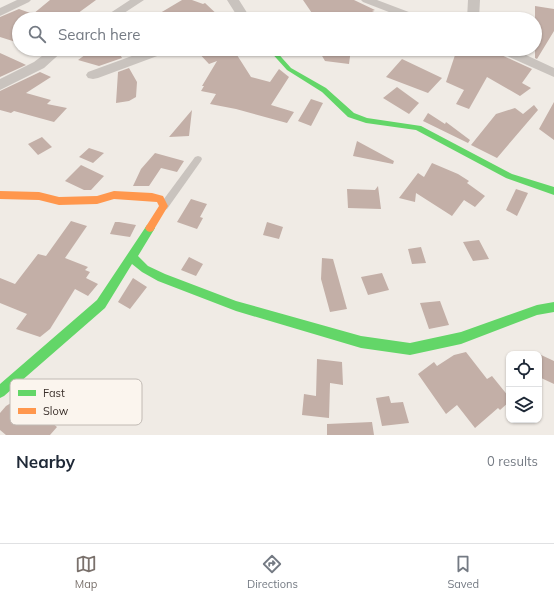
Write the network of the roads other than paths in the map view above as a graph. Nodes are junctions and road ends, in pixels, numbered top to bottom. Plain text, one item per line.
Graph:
1 (25, 0) edge
2 (138, 0) edge
3 (233, 0) edge
4 (367, 0) edge
5 (402, 0) edge
6 (474, 0) edge
7 (386, 8) junction
8 (118, 12) edge
9 (241, 12) edge
10 (398, 12) edge
11 (473, 12) edge
12 (0, 13) edge
13 (50, 56) edge
14 (144, 56) edge
15 (277, 56) edge
16 (518, 56) edge
17 (554, 73) edge
18 (93, 75) dead end
19 (0, 85) edge
20 (198, 159) dead end
21 (554, 191) edge
22 (0, 195) edge
23 (164, 206) junction
24 (132, 257) junction
25 (554, 307) edge
26 (15, 379) edge
27 (10, 383) edge
28 (0, 392) edge

1 - 12 street
2 - 8 street
3 - 9 street
4 - 7 street
5 - 7 street
6 - 11 street
7 - 10 street
13 - 19 street
14 - 18 street
15 - 21 street
16 - 17 street
20 - 23 lane
22 - 23 street
23 - 24 street
24 - 25 street
24 - 26 street
27 - 28 street

